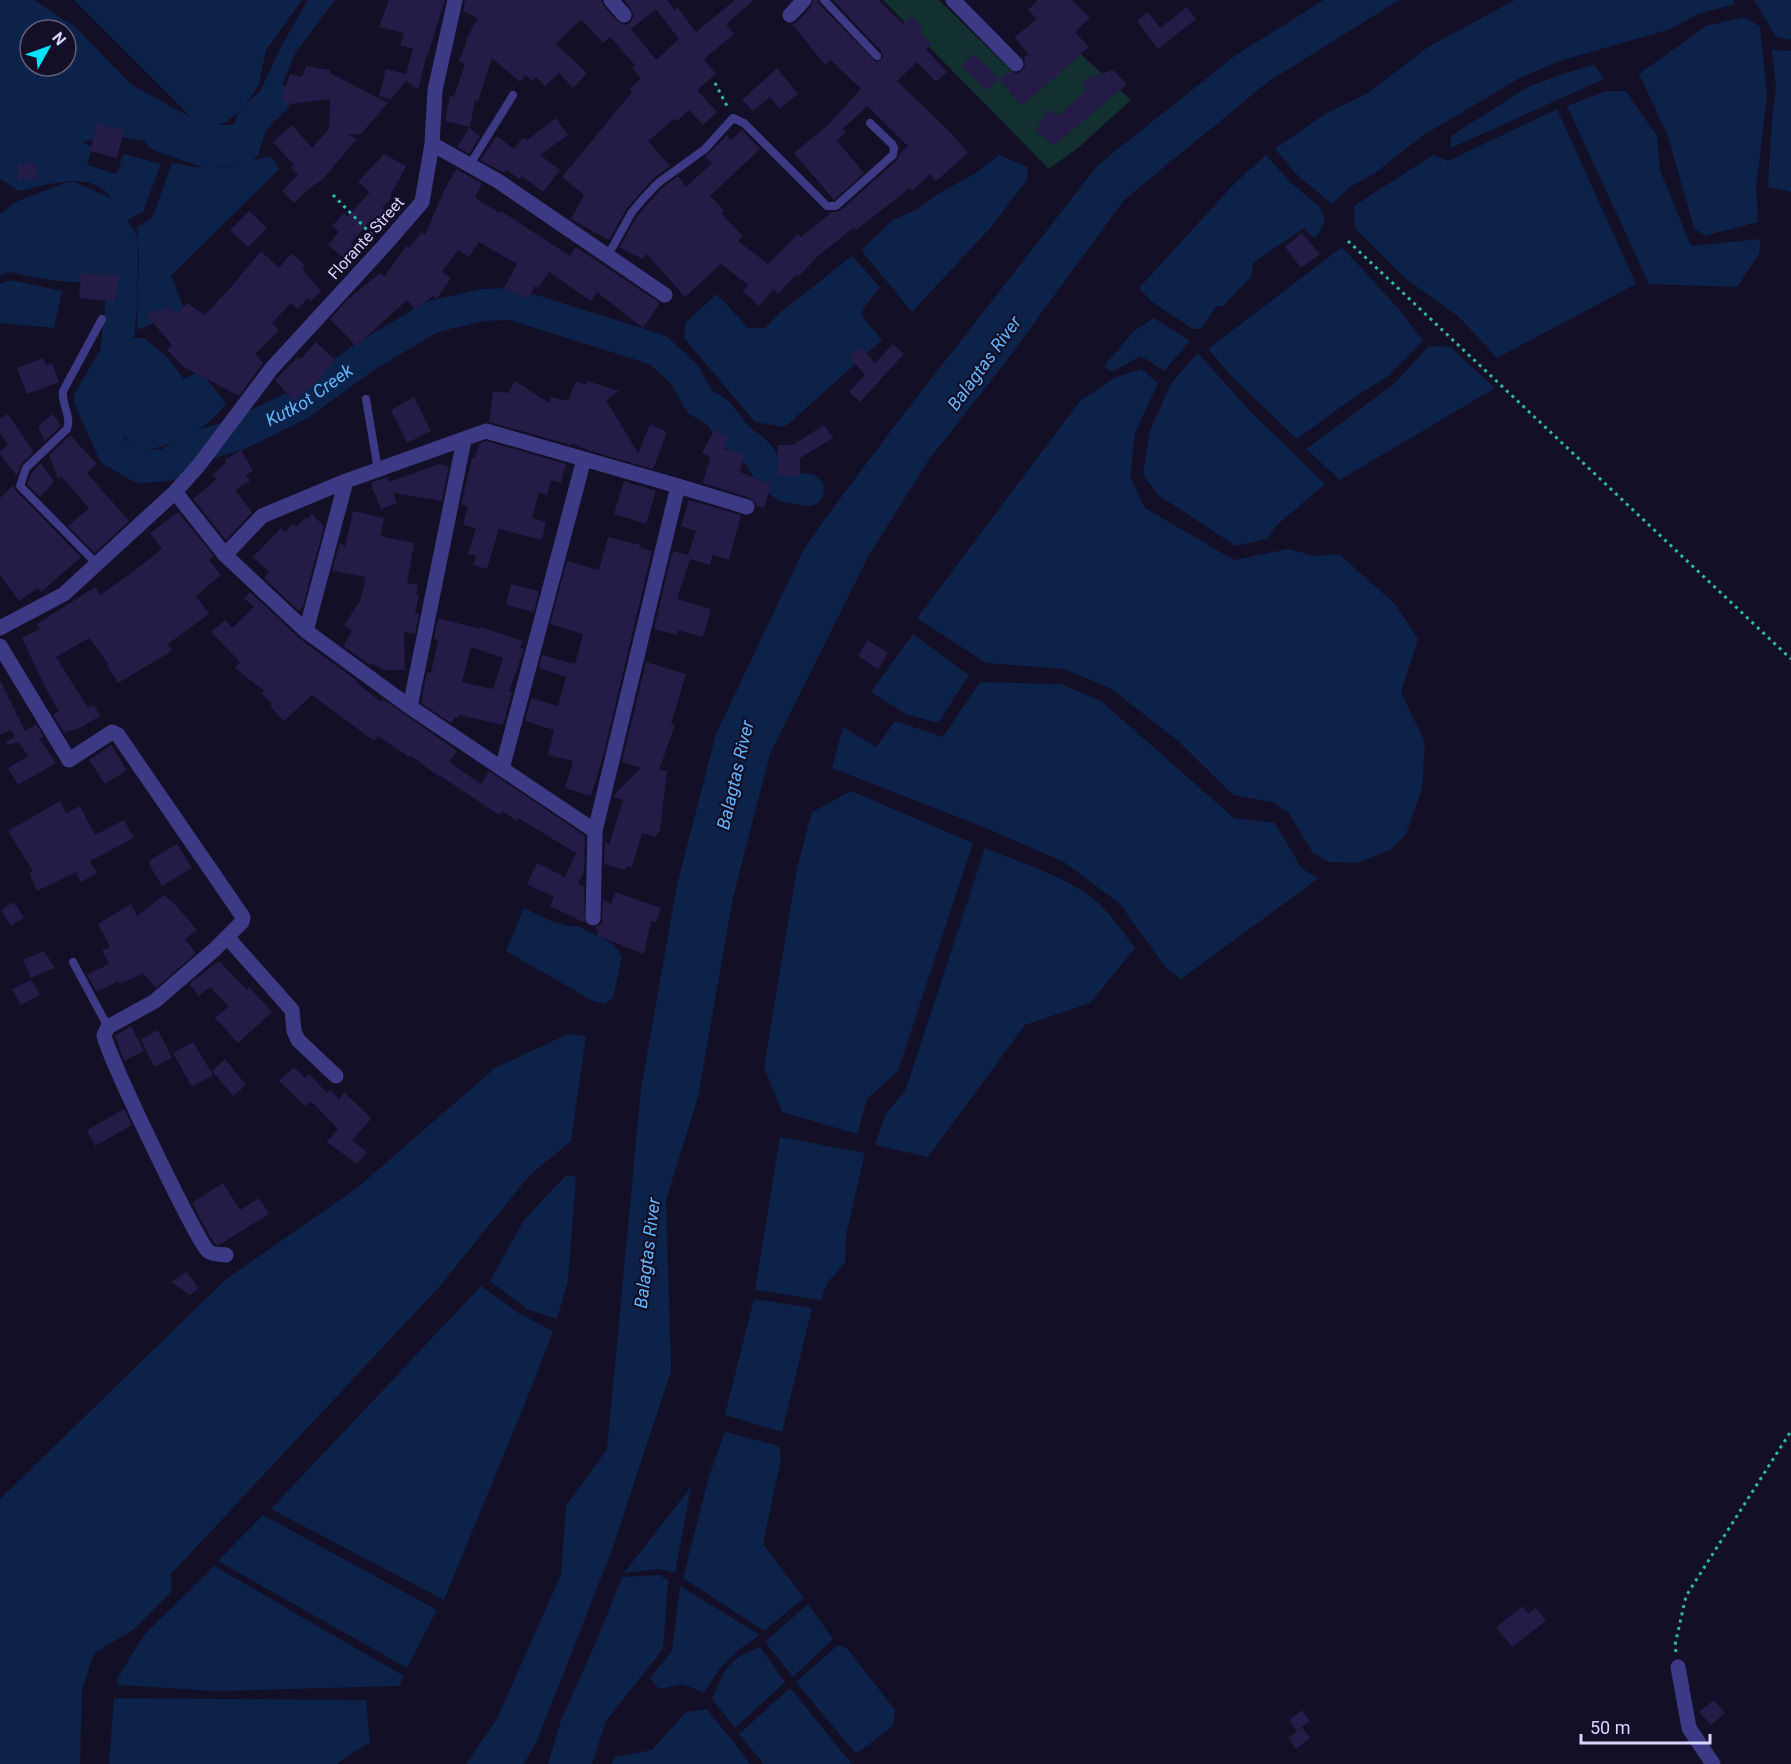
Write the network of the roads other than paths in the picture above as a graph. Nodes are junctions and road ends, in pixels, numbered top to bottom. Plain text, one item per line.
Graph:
1 (454, 0) edge
2 (611, 0) edge
3 (804, 0) edge
4 (824, 0) edge
5 (953, 0) edge
6 (624, 15) dead end
7 (790, 15) dead end
8 (877, 56) dead end
9 (1016, 64) dead end
10 (513, 94) dead end
11 (870, 123) dead end
12 (432, 144) junction
13 (469, 166) junction
14 (608, 257) junction
15 (665, 295) dead end
16 (102, 319) dead end
17 (366, 399) dead end
18 (464, 440) junction
19 (584, 459) junction
20 (378, 470) junction
21 (346, 481) junction
22 (678, 486) junction
23 (175, 492) junction
24 (747, 507) dead end
25 (225, 555) junction
26 (96, 564) junction
27 (0, 627) edge
28 (306, 631) junction
29 (0, 646) edge
30 (410, 707) junction
31 (502, 769) junction
32 (595, 831) junction
33 (593, 918) dead end
34 (226, 937) junction
35 (73, 962) dead end
36 (108, 1027) junction
37 (336, 1076) dead end
38 (226, 1255) dead end
39 (1678, 1667) road end
40 (1713, 1764) edge

1 - 12 street, Florante Street
2 - 6 street
3 - 7 street
4 - 8 lane
5 - 9 street
10 - 13 lane
11 - 14 lane
12 - 13 street
12 - 23 street, Florante Street
13 - 14 street
14 - 15 street
16 - 26 lane
17 - 20 lane
18 - 19 street
18 - 20 street
18 - 30 street
19 - 22 street
19 - 31 street
20 - 21 street
21 - 25 street
21 - 28 street
22 - 24 street
22 - 32 street
23 - 25 street
23 - 26 street, Florante Street
25 - 28 street
26 - 27 street, Florante Street
28 - 30 street
29 - 34 street
30 - 31 street
31 - 32 street
32 - 33 street
34 - 36 street
34 - 37 street
35 - 36 lane
36 - 38 street
39 - 40 street

